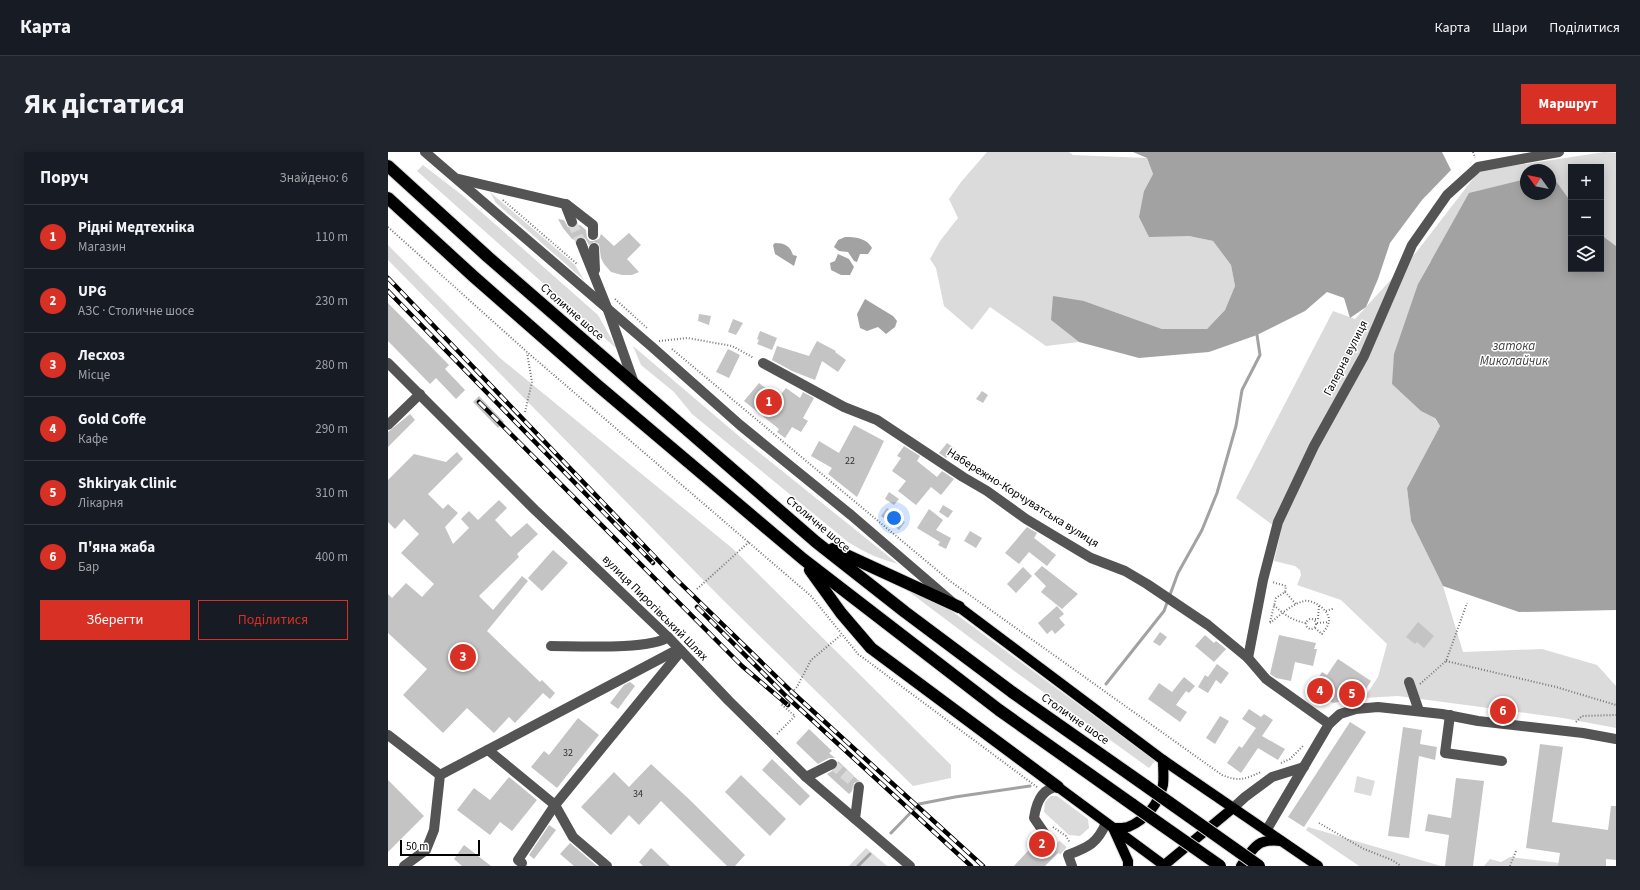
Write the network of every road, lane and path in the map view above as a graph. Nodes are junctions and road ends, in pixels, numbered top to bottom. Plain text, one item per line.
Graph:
1 (426, 152) edge
2 (1559, 152) edge
3 (388, 166) edge
4 (457, 179) junction
5 (388, 198) edge
6 (501, 198) dead end
7 (565, 204) junction
8 (572, 222) tunnel mouth
9 (388, 227) edge
10 (593, 235) dead end
11 (581, 243) tunnel mouth
12 (594, 248) dead end
13 (577, 264) dead end
14 (595, 278) junction
15 (615, 299) dead end
16 (608, 310) junction
17 (649, 330) dead end
18 (655, 335) dead end
19 (661, 340) junction
20 (651, 346) junction
21 (527, 352) junction
22 (388, 363) edge
23 (762, 363) joint
24 (635, 386) junction
25 (420, 394) junction
26 (525, 412) dead end
27 (388, 425) edge
28 (749, 542) junction
29 (816, 542) junction
30 (803, 559) junction
31 (1263, 580) junction
32 (697, 589) dead end
33 (1285, 592) junction
34 (1467, 603) dead end
35 (1296, 604) junction
36 (1274, 605) junction
37 (1319, 605) junction
38 (1333, 606) dead end
39 (959, 607) junction
40 (1326, 611) junction
41 (1283, 614) junction
42 (1313, 619) junction
43 (1329, 622) junction
44 (1306, 623) junction
45 (1317, 623) junction
46 (1315, 628) junction
47 (841, 635) junction
48 (668, 637) junction
49 (551, 646) dead end
50 (681, 651) junction
51 (1248, 658) junction
52 (1446, 661) junction
53 (1410, 687) joint
54 (1616, 705) edge
55 (1419, 711) junction
56 (1616, 714) edge
57 (1450, 716) junction
58 (1575, 723) dead end
59 (1329, 724) junction
60 (388, 735) edge
61 (1616, 739) edge
62 (1306, 740) dead end
63 (770, 741) junction
64 (488, 750) junction
65 (1163, 760) junction
66 (1502, 761) dead end
67 (832, 764) dead end
68 (1276, 765) dead end
69 (1304, 767) junction
70 (1264, 771) dead end
71 (440, 775) junction
72 (806, 777) junction
73 (860, 787) dead end
74 (1058, 788) junction
75 (1043, 792) junction
76 (555, 805) junction
77 (1233, 808) junction
78 (855, 819) junction
79 (1319, 823) dead end
80 (1110, 825) junction
81 (1048, 830) joint
82 (1266, 831) junction
83 (1281, 841) junction
84 (1516, 851) dead end
85 (1071, 854) junction
86 (1512, 861) junction
87 (517, 863) edge
88 (404, 866) edge
89 (607, 866) edge
90 (910, 866) edge
91 (1072, 866) edge
92 (1128, 866) edge
93 (1164, 866) edge
94 (1220, 866) edge
95 (1241, 866) edge
96 (1259, 866) edge
97 (1318, 866) edge
98 (1401, 866) edge
99 (1510, 866) edge
100 (1513, 866) edge

1 - 4 street
2 - 31 street, Галерна вулиця
3 - 24 highway, Столичне шосе
4 - 7 street
4 - 16 street
5 - 30 highway
6 - 13 path
7 - 8 street
7 - 10 street
9 - 21 path
11 - 14 street
12 - 14 street
14 - 16 street
15 - 17 path
16 - 20 street
16 - 24 street
18 - 19 path
19 - 20 path
19 - 23 path
19 - 70 path
20 - 39 street
21 - 26 path
21 - 28 path
22 - 25 street, вулиця Пирогівський Шлях
23 - 51 street, Набережно-Корчуватська вулиця
24 - 29 highway, Столичне шосе
25 - 27 street
25 - 48 street, вулиця Пирогівський Шлях
28 - 32 path
28 - 47 path
29 - 39 highway
29 - 96 highway, Столичне шосе, bridge
30 - 74 highway
30 - 94 highway, bridge
31 - 33 path
31 - 51 street, Галерна вулиця
33 - 35 path
33 - 36 path
34 - 52 path
35 - 37 path
35 - 41 path
36 - 41 path
36 - 41 path
37 - 40 path
37 - 42 path
38 - 40 path
39 - 65 main road
40 - 43 path
41 - 44 path
42 - 44 path
42 - 45 path
43 - 45 path
43 - 46 path
44 - 46 path
45 - 46 path
47 - 63 path
47 - 75 path
48 - 49 street
48 - 50 street, вулиця Пирогівський Шлях
50 - 63 street, вулиця Пирогівський Шлях
50 - 64 street
50 - 76 street
51 - 59 street, Набережно-Корчуватська вулиця
52 - 53 path
52 - 54 path
53 - 55 street
55 - 57 street
55 - 59 street
56 - 58 path
57 - 61 street
57 - 66 street
59 - 69 street
60 - 71 street
62 - 68 path
63 - 72 street, вулиця Пирогівський Шлях
64 - 71 street
64 - 76 street
65 - 77 main road
65 - 80 main road
67 - 72 street
69 - 77 street
69 - 82 street
71 - 88 street
72 - 78 street, вулиця Пирогівський Шлях
73 - 78 street
74 - 75 street
74 - 80 main road
75 - 81 street
76 - 87 street
76 - 89 street
77 - 82 main road
77 - 93 main road
78 - 90 street, вулиця Пирогівський Шлях
79 - 98 path
80 - 85 street
80 - 92 main road
80 - 93 main road
81 - 85 path
82 - 83 main road
83 - 95 main road
83 - 97 main road
84 - 86 path
85 - 91 street
86 - 99 path
86 - 100 path

